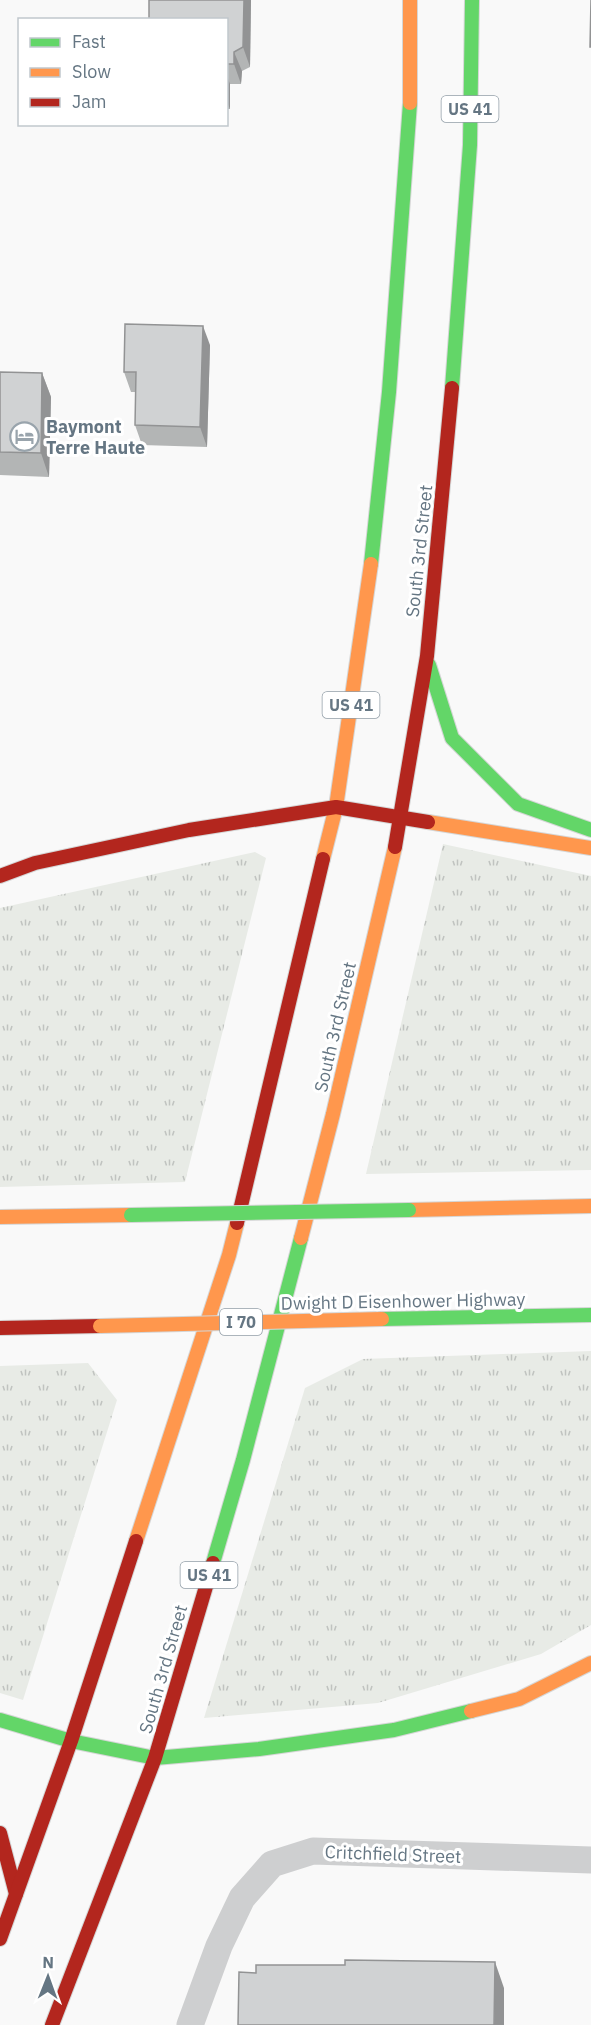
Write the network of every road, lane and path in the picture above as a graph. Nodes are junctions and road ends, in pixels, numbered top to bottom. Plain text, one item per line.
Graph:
1 (410, 0) edge
2 (472, 0) edge
3 (427, 656) junction
4 (336, 807) junction
5 (402, 818) junction
6 (591, 830) edge
7 (591, 849) edge
8 (0, 876) edge
9 (591, 1206) edge
10 (0, 1217) edge
11 (591, 1315) edge
12 (0, 1328) edge
13 (591, 1663) edge
14 (0, 1720) edge
15 (72, 1741) junction
16 (155, 1758) junction
17 (0, 1833) edge
18 (591, 1860) edge
19 (16, 1894) junction
20 (0, 1938) edge
21 (52, 2025) edge
22 (190, 2025) edge

1 - 4 highway, US 41
2 - 3 highway, South 3rd Street / US 41
3 - 5 highway, South 3rd Street / US 41
3 - 6 highway
4 - 5 highway
4 - 8 highway
4 - 15 highway, US 41
5 - 7 highway
5 - 16 highway, South 3rd Street / US 41
9 - 10 highway, bridge
11 - 12 highway, Dwight D Eisenhower Highway / I 70, bridge
13 - 16 highway
14 - 15 highway
15 - 16 highway
15 - 19 highway, US 41
16 - 21 highway, South 3rd Street / US 41
17 - 19 highway
18 - 22 street, Critchfield Street
19 - 20 highway, US 41

